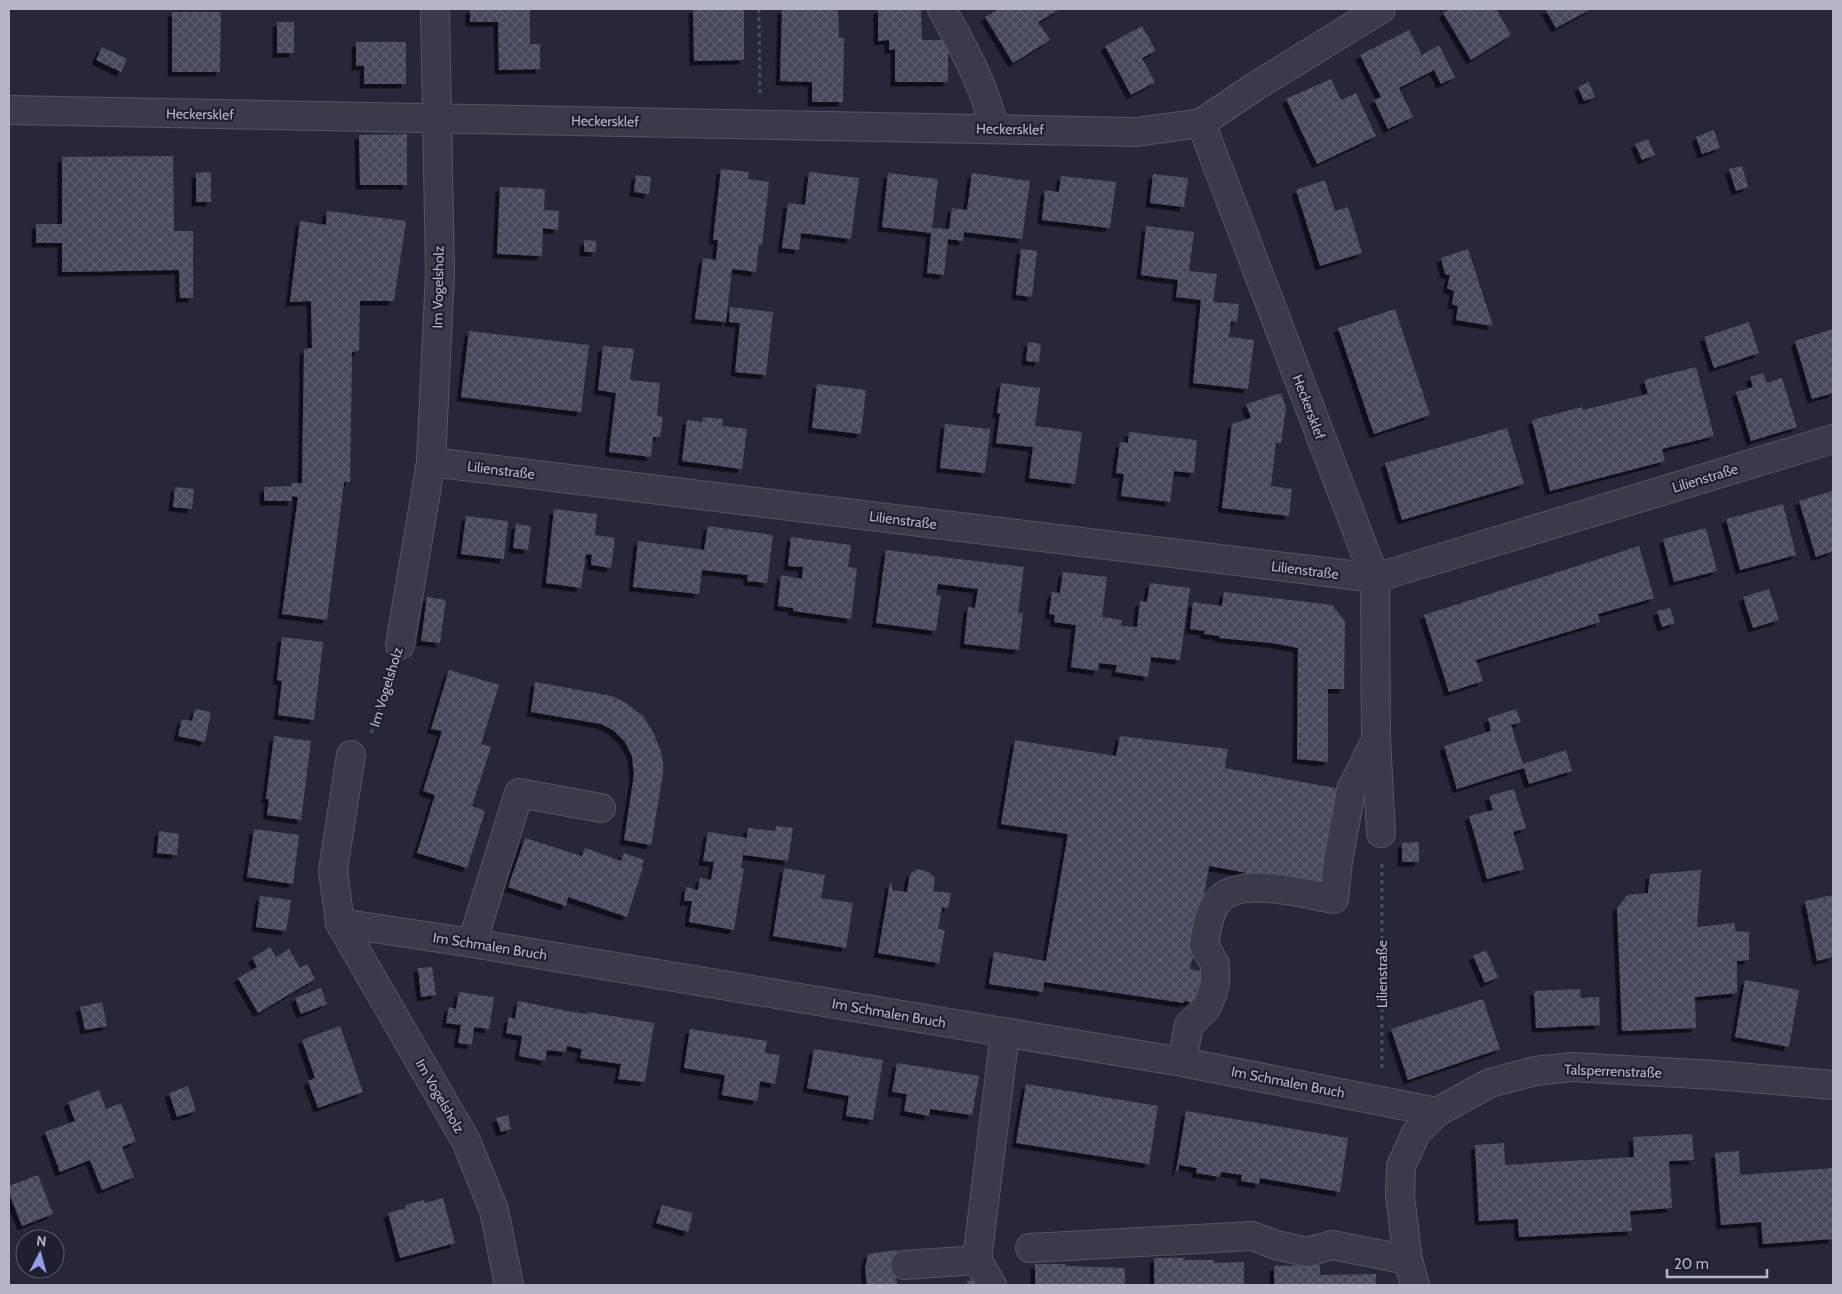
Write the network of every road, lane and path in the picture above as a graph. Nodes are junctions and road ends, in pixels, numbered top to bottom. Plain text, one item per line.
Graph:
1 (435, 9) edge
2 (759, 9) edge
3 (942, 9) edge
4 (1381, 9) edge
5 (9, 110) edge
6 (436, 118) junction
7 (1202, 123) junction
8 (760, 124) junction
9 (994, 129) junction
10 (1833, 439) edge
11 (431, 462) junction
12 (1375, 578) junction
13 (400, 645) joint
14 (1376, 738) junction
15 (351, 755) joint
16 (601, 808) dead end
17 (1382, 833) joint
18 (340, 923) junction
19 (472, 943) junction
20 (1006, 1033) junction
21 (1182, 1062) junction
22 (1833, 1085) edge
23 (1382, 1100) junction
24 (1437, 1112) junction
25 (1030, 1248) dead end
26 (977, 1260) junction
27 (904, 1265) dead end
28 (1411, 1273) edge
29 (509, 1285) edge
30 (992, 1285) edge

1 - 6 street, Im Vogelsholz
2 - 8 path
3 - 9 street
4 - 7 street, Heckersklef
5 - 6 street, Heckersklef
6 - 8 street, Heckersklef
6 - 11 street, Im Vogelsholz
7 - 9 street, Heckersklef
7 - 12 street, Heckersklef
8 - 9 street, Heckersklef
10 - 12 street, Lilienstraße
11 - 12 street, Lilienstraße
11 - 13 street, Im Vogelsholz
12 - 14 street
13 - 15 path, Im Vogelsholz
14 - 17 street
14 - 21 street
15 - 18 street, Im Vogelsholz
16 - 19 street
17 - 23 path, Lilienstraße
18 - 19 street, Im Schmalen Bruch
18 - 29 street, Im Vogelsholz
19 - 20 street, Im Schmalen Bruch
20 - 21 street, Im Schmalen Bruch
20 - 26 street
21 - 23 street, Im Schmalen Bruch
22 - 24 street, Talsperrenstraße
23 - 24 street, Im Schmalen Bruch
24 - 28 street, Talsperrenstraße
25 - 28 street
26 - 27 street
26 - 30 street

